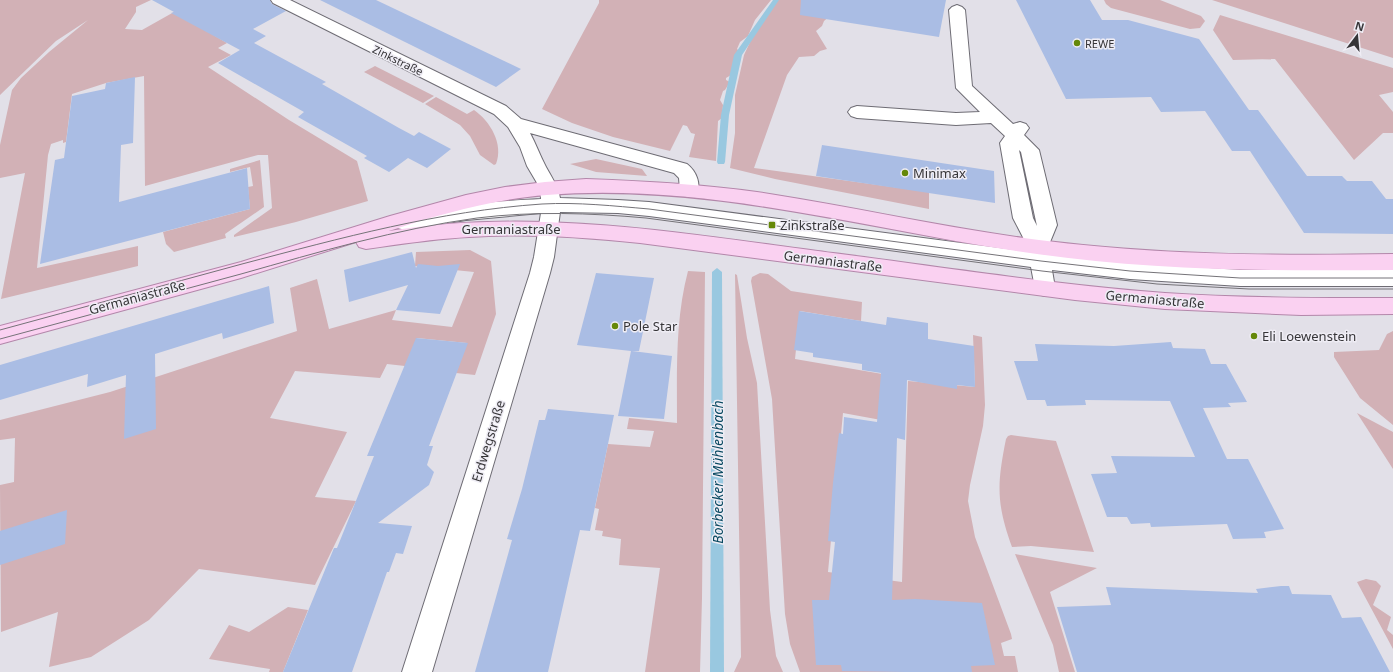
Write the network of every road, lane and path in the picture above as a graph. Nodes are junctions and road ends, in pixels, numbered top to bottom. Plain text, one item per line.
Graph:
1 (278, 0) edge
2 (957, 10) dead end
3 (857, 112) dead end
4 (994, 117) junction
5 (515, 124) junction
6 (689, 190) junction
7 (550, 208) junction
8 (275, 260) junction
9 (1393, 262) edge
10 (1042, 267) junction
11 (1393, 278) edge
12 (1393, 289) edge
13 (1393, 306) edge
14 (0, 335) edge
15 (417, 672) edge

1 - 5 street, Zinkstraße
2 - 4 street
3 - 4 street
4 - 10 street
5 - 6 street, Zinkstraße
5 - 7 street, Zinkstraße
6 - 7 main road, Germaniastraße
6 - 10 main road, Germaniastraße
7 - 8 main road, Germaniastraße
7 - 8 main road, Germaniastraße
7 - 10 street
7 - 10 main road, Germaniastraße
7 - 15 street, Erdwegstraße
8 - 14 main road, Germaniastraße
9 - 10 main road, Germaniastraße
10 - 11 street
10 - 12 street
10 - 13 main road, Germaniastraße

